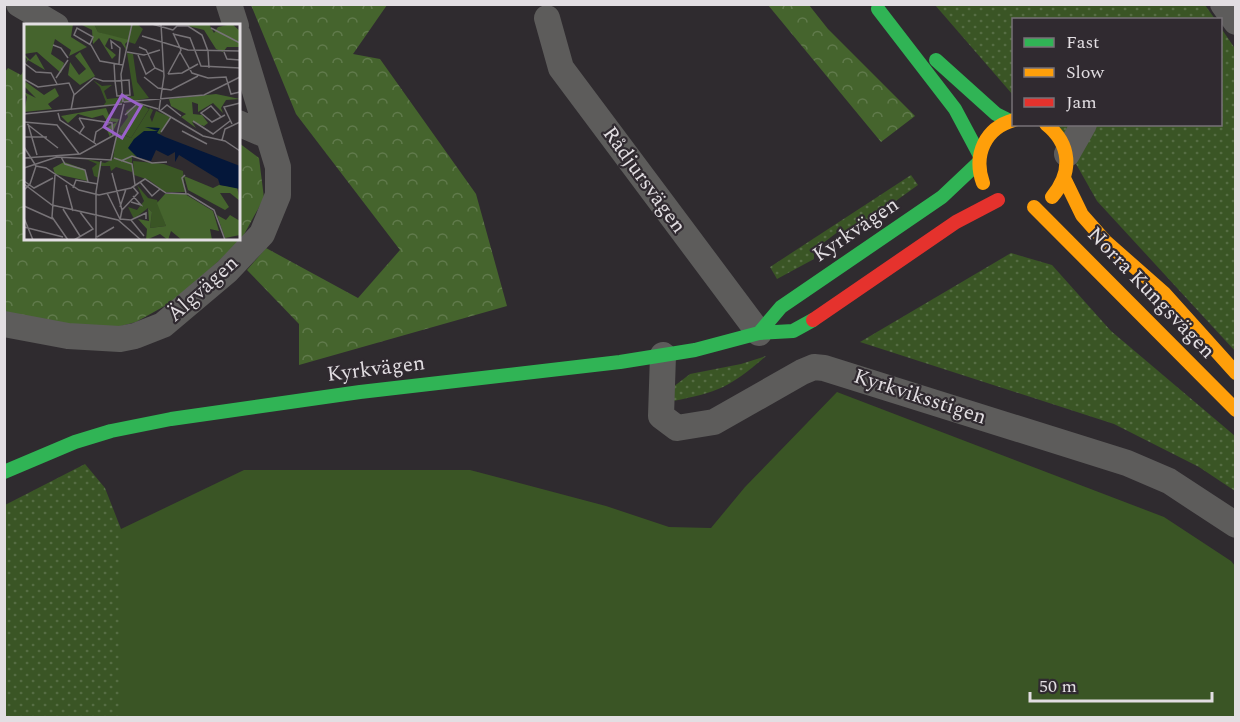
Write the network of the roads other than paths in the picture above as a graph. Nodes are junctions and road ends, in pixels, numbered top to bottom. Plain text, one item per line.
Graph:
1 (19, 4) edge
2 (230, 4) edge
3 (876, 7) edge
4 (548, 18) dead end
5 (53, 24) edge
6 (235, 24) edge
7 (240, 42) edge
8 (1011, 120) edge
9 (240, 124) edge
10 (1052, 126) edge
11 (1083, 126) edge
12 (268, 136) junction
13 (1067, 154) junction
14 (979, 159) junction
15 (1065, 180) junction
16 (998, 200) junction
17 (1023, 207) junction
18 (4, 324) edge
19 (759, 333) junction
20 (663, 356) junction
21 (1236, 373) edge
22 (1236, 410) edge
23 (4, 472) edge
24 (1236, 525) edge

1 - 5 street
2 - 6 street
3 - 8 street
3 - 14 street
4 - 19 street, Rådjursvägen
7 - 12 street, Älgvägen
8 - 14 street, Kyrkvägen
9 - 12 street
10 - 13 street
11 - 13 street
12 - 18 street, Älgvägen
13 - 15 street
14 - 16 street
14 - 19 street, Kyrkvägen
15 - 17 street
15 - 21 street, Norra Kungsvägen
16 - 17 street
16 - 19 street, Kyrkvägen
17 - 22 street, Norra Kungsvägen
19 - 20 street, Kyrkvägen
20 - 23 street, Kyrkvägen
20 - 24 street, Kyrkviksstigen

